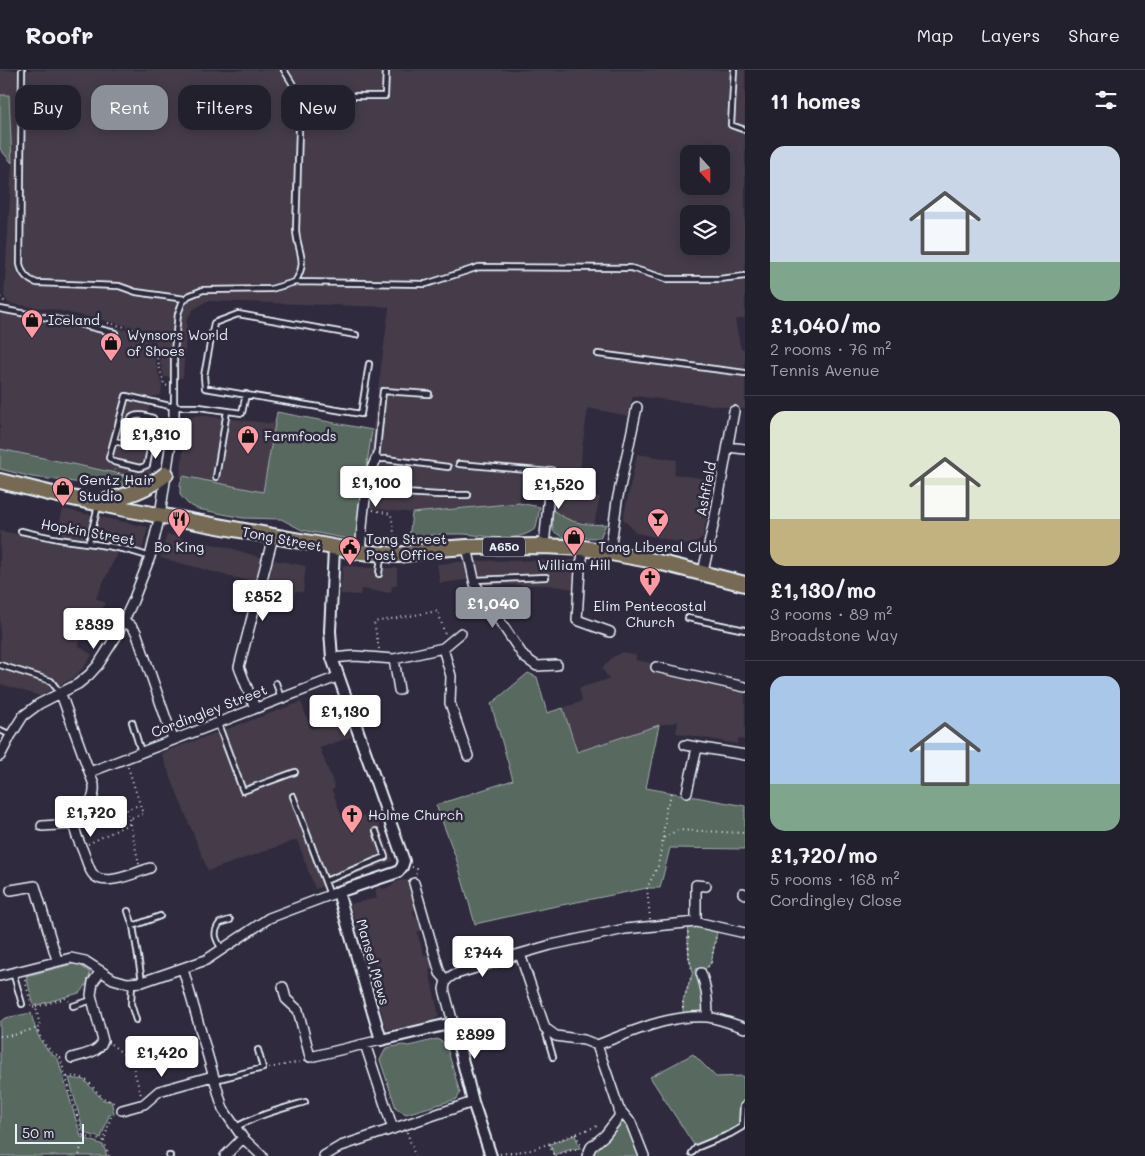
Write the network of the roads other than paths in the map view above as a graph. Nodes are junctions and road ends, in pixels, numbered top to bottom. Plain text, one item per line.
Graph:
1 (22, 70) edge
2 (284, 70) edge
3 (386, 70) edge
4 (734, 70) edge
5 (293, 85) edge
6 (355, 96) edge
7 (299, 130) edge
8 (745, 130) edge
9 (745, 276) edge
10 (295, 282) junction
11 (185, 299) junction
12 (0, 309) edge
13 (115, 332) dead end
14 (356, 336) dead end
15 (598, 354) dead end
16 (369, 364) dead end
17 (745, 373) edge
18 (246, 394) junction
19 (429, 394) dead end
20 (174, 407) junction
21 (637, 407) dead end
22 (227, 411) junction
23 (734, 411) dead end
24 (114, 441) junction
25 (728, 447) junction
26 (745, 449) edge
27 (376, 459) junction
28 (459, 464) dead end
29 (448, 467) dead end
30 (551, 472) joint
31 (166, 474) junction
32 (216, 477) dead end
33 (0, 481) edge
34 (367, 491) junction
35 (468, 495) dead end
36 (99, 503) junction
37 (160, 515) junction
38 (21, 531) dead end
39 (273, 536) junction
40 (89, 542) junction
41 (544, 546) junction
42 (467, 547) junction
43 (584, 548) junction
44 (334, 549) junction
45 (360, 552) junction
46 (610, 552) junction
47 (381, 554) junction
48 (150, 557) junction
49 (703, 572) junction
50 (379, 574) dead end
51 (546, 578) dead end
52 (474, 580) junction
53 (745, 584) edge
54 (688, 618) dead end
55 (123, 622) junction
56 (745, 630) edge
57 (610, 632) dead end
58 (461, 633) dead end
59 (445, 647) junction
60 (332, 658) junction
61 (394, 659) junction
62 (557, 665) dead end
63 (0, 666) edge
64 (656, 667) dead end
65 (337, 677) junction
66 (276, 683) dead end
67 (745, 687) edge
68 (399, 690) dead end
69 (61, 694) junction
70 (282, 699) junction
71 (255, 708) junction
72 (132, 722) dead end
73 (217, 722) junction
74 (0, 730) edge
75 (11, 734) junction
76 (173, 739) junction
77 (685, 746) dead end
78 (697, 748) junction
79 (141, 752) junction
80 (745, 754) edge
81 (0, 756) edge
82 (468, 756) dead end
83 (90, 772) junction
84 (295, 772) dead end
85 (687, 792) dead end
86 (294, 796) dead end
87 (75, 824) junction
88 (42, 826) dead end
89 (376, 831) dead end
90 (150, 868) dead end
91 (324, 881) junction
92 (414, 883) road end
93 (706, 886) dead end
94 (11, 890) dead end
95 (334, 894) junction
96 (128, 911) dead end
97 (160, 916) dead end
98 (230, 920) dead end
99 (692, 922) junction
100 (133, 926) junction
101 (745, 933) edge
102 (223, 950) junction
103 (520, 954) junction
104 (57, 960) junction
105 (183, 968) junction
106 (18, 971) junction
107 (100, 971) junction
108 (697, 973) road end
109 (0, 976) edge
110 (446, 980) junction
111 (142, 982) junction
112 (132, 983) junction
113 (284, 987) dead end
114 (92, 1000) junction
115 (22, 1004) dead end
116 (73, 1006) road end
117 (708, 1018) junction
118 (136, 1020) dead end
119 (453, 1023) junction
120 (545, 1028) junction
121 (745, 1028) edge
122 (381, 1040) junction
123 (365, 1044) junction
124 (596, 1045) junction
125 (258, 1050) dead end
126 (553, 1057) dead end
127 (72, 1058) dead end
128 (214, 1078) junction
129 (305, 1102) dead end
130 (474, 1102) junction
131 (745, 1104) edge
132 (619, 1109) junction
133 (122, 1110) road end
134 (235, 1127) junction
135 (392, 1129) junction
136 (243, 1138) junction
137 (692, 1153) dead end
138 (225, 1156) edge
139 (262, 1156) edge
140 (324, 1156) edge
141 (491, 1156) edge
142 (587, 1156) edge
143 (644, 1156) edge

1 - 11 lane
2 - 5 lane
3 - 6 lane
4 - 8 lane
7 - 10 lane
9 - 10 lane
10 - 11 lane
11 - 20 lane
12 - 13 lane
14 - 18 lane
15 - 17 lane
16 - 18 lane
18 - 22 lane
19 - 27 lane
20 - 22 lane
20 - 24 lane
20 - 31 street
21 - 46 street
22 - 32 lane
23 - 25 street, Ashfield
24 - 24 lane
25 - 26 street
25 - 49 street, Ashfield
27 - 29 lane
27 - 34 street
28 - 30 lane
30 - 41 street
31 - 36 highway
31 - 37 street
33 - 36 highway, Tong Street / A650
34 - 35 lane
34 - 45 street
36 - 37 highway, Tong Street / A650
36 - 40 lane
37 - 39 highway, Tong Street / A650
37 - 48 street
38 - 40 lane, Hopkin Street
39 - 44 highway, Tong Street / A650
39 - 71 street
40 - 48 lane, Hopkin Street
41 - 42 highway, Tong Street / A650
41 - 43 highway, Tong Street / A650
42 - 47 highway, Tong Street / A650
42 - 52 street
43 - 46 highway, Tong Street / A650
43 - 57 street
44 - 45 highway, Tong Street / A650
44 - 60 street
45 - 47 highway, Tong Street / A650
46 - 49 highway, Tong Street / A650
47 - 50 lane
48 - 55 street
49 - 53 highway, Tong Street / A650
51 - 52 lane
52 - 62 street
54 - 56 lane
55 - 69 street
55 - 76 street
58 - 59 street
59 - 61 street
59 - 82 street
60 - 61 street
60 - 65 street
61 - 68 street
63 - 69 lane
64 - 67 street
65 - 70 street, Cordingley Street
65 - 95 street
66 - 70 lane
69 - 75 street
69 - 83 street
70 - 71 street, Cordingley Street
71 - 73 street, Cordingley Street
72 - 79 lane
73 - 76 street, Cordingley Street
73 - 84 lane
74 - 75 lane
75 - 81 street
76 - 79 street, Cordingley Street
77 - 78 street
78 - 80 street
78 - 85 street
79 - 83 street, Cordingley Street
83 - 87 street
86 - 91 lane
87 - 88 street
87 - 90 street
89 - 91 lane
91 - 95 lane
92 - 110 street
93 - 99 street
94 - 104 street
95 - 102 street
95 - 122 street, Mansel Mews
96 - 100 lane
97 - 100 lane
98 - 102 lane
99 - 101 street
99 - 103 street
100 - 111 lane
102 - 105 street
103 - 110 street
103 - 120 street
104 - 106 street
104 - 107 street
105 - 111 street
105 - 128 street
106 - 109 street
106 - 115 lane
107 - 112 street
107 - 114 street
108 - 117 street
110 - 119 street
111 - 112 street
112 - 118 lane
113 - 123 street
114 - 116 lane
114 - 127 street
117 - 121 street
117 - 124 street
119 - 122 street
119 - 130 street
120 - 124 street
120 - 126 lane
122 - 123 street
123 - 135 street
124 - 132 street
125 - 128 lane
128 - 133 street
128 - 134 street
129 - 134 lane
130 - 135 street
130 - 141 street
131 - 137 lane
132 - 142 street
132 - 143 street
134 - 136 street
135 - 140 street
136 - 138 street
136 - 139 street

